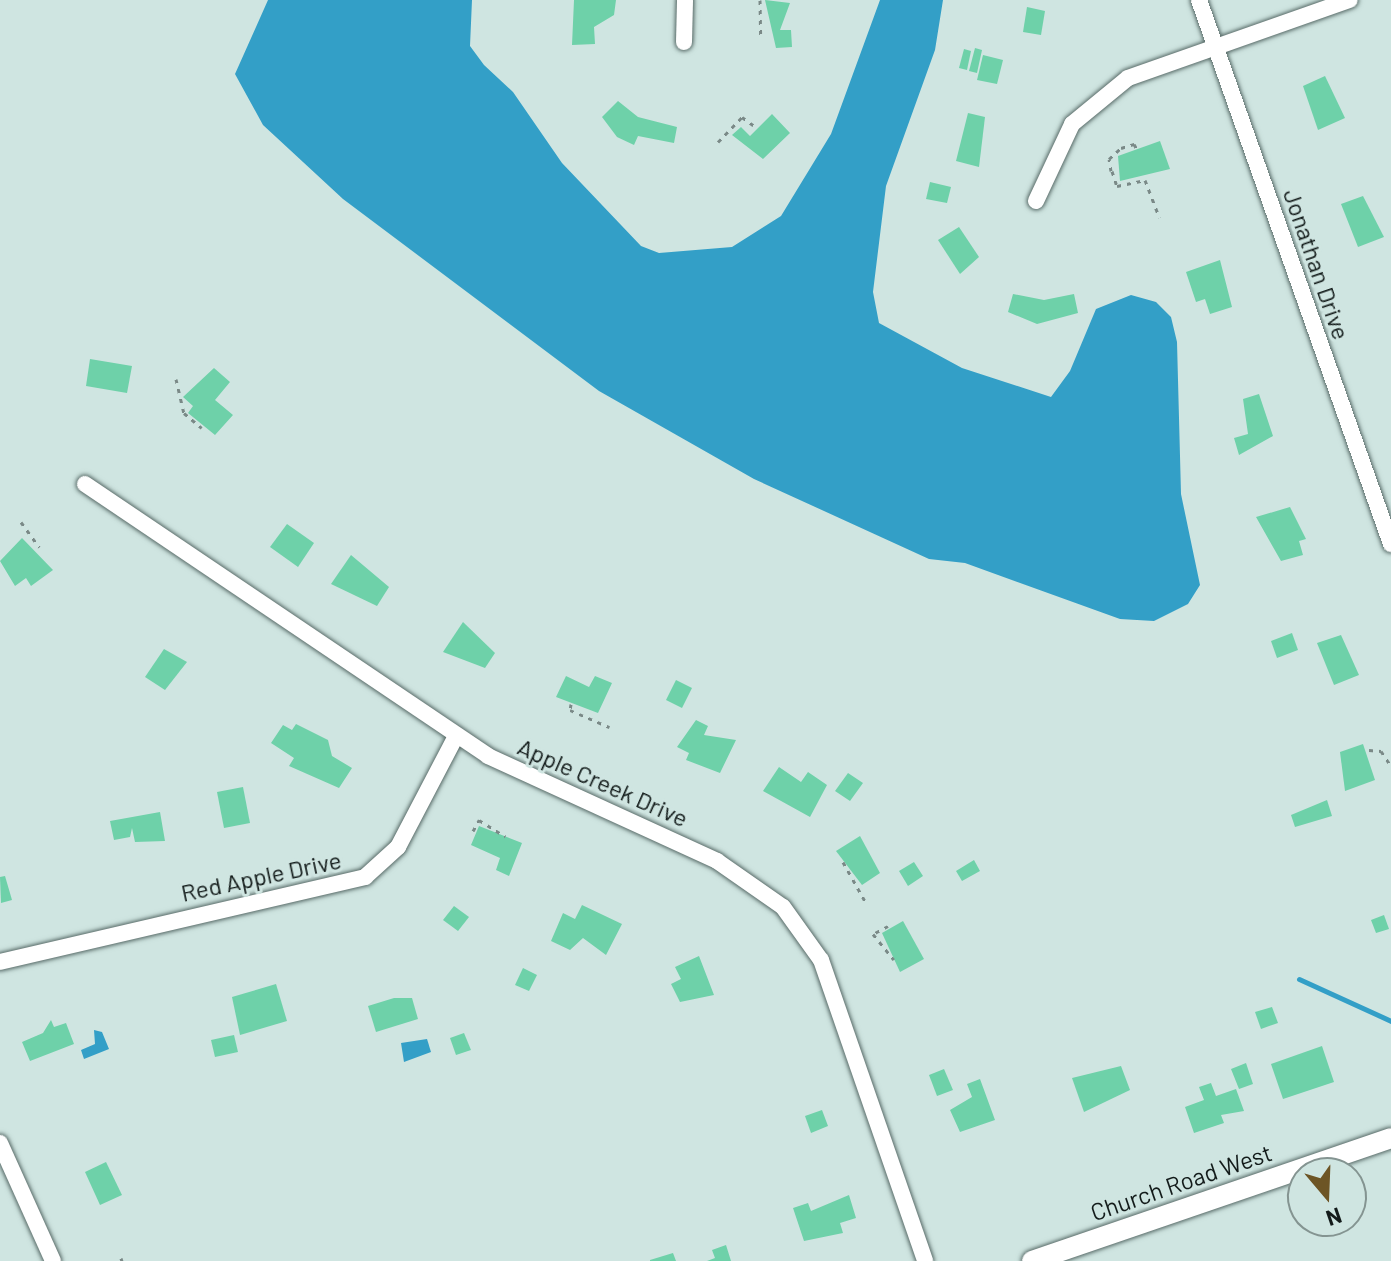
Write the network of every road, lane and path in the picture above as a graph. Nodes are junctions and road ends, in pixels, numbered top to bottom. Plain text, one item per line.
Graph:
1 (685, 0) edge
2 (760, 0) edge
3 (1199, 0) edge
4 (1350, 0) edge
5 (761, 39) dead end
6 (684, 42) dead end
7 (1214, 47) junction
8 (753, 125) dead end
9 (718, 142) dead end
10 (1138, 151) dead end
11 (1036, 201) dead end
12 (1159, 217) dead end
13 (176, 379) dead end
14 (202, 428) dead end
15 (85, 484) dead end
16 (21, 522) dead end
17 (1391, 544) edge
18 (39, 547) dead end
19 (571, 704) dead end
20 (609, 727) dead end
21 (456, 736) junction
22 (1369, 750) dead end
23 (1391, 766) edge
24 (473, 831) dead end
25 (505, 836) dead end
26 (843, 862) dead end
27 (865, 901) dead end
28 (888, 926) dead end
29 (894, 960) dead end
30 (0, 962) edge
31 (1391, 1138) edge
32 (0, 1143) edge
33 (53, 1261) edge
34 (925, 1261) edge
35 (1032, 1261) edge

1 - 6 street
2 - 5 path
3 - 7 street, Jonathan Drive
4 - 7 street
7 - 11 street
7 - 17 street, Jonathan Drive
8 - 9 path
10 - 12 path
13 - 14 path
15 - 21 street, Apple Creek Drive
16 - 18 path
19 - 20 path
21 - 30 street, Red Apple Drive
21 - 34 street, Apple Creek Drive
22 - 23 path
24 - 25 path
26 - 27 path
28 - 29 path
31 - 35 street, Church Road West
32 - 33 street

